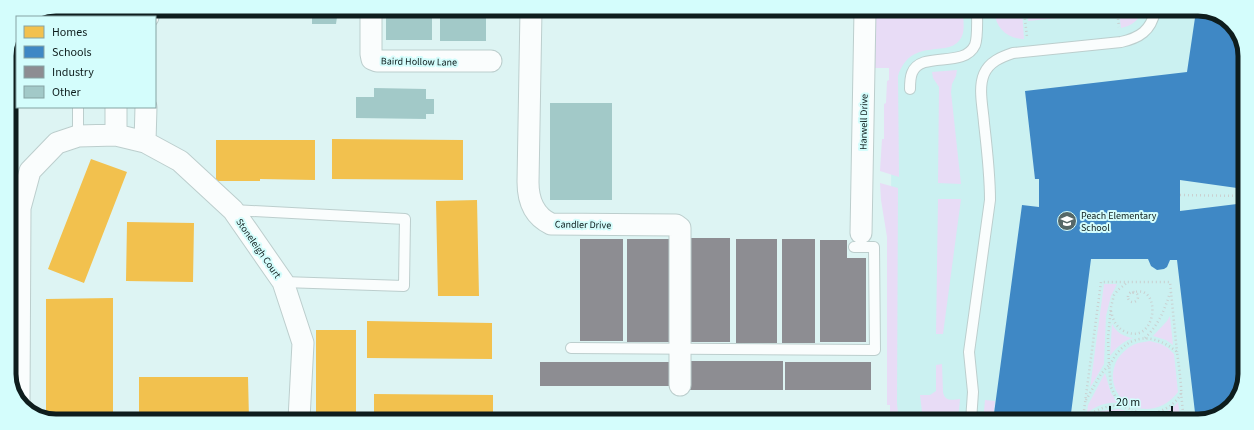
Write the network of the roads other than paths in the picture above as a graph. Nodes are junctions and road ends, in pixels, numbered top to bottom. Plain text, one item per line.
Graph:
1 (371, 16) edge
2 (531, 16) edge
3 (865, 16) edge
4 (977, 16) edge
5 (1154, 16) edge
6 (491, 61) dead end
7 (910, 89) dead end
8 (78, 108) edge
9 (116, 108) edge
10 (146, 108) edge
11 (116, 135) junction
12 (78, 136) junction
13 (145, 142) junction
14 (233, 210) junction
15 (858, 240) joint
16 (283, 282) junction
17 (571, 348) dead end
18 (680, 349) junction
19 (680, 385) dead end
20 (19, 390) edge
21 (299, 414) edge
22 (971, 414) edge

1 - 6 street, Baird Hollow Lane
2 - 18 street, Candler Drive
3 - 15 street, Harwell Drive
4 - 7 lane
5 - 22 lane
8 - 12 lane
9 - 11 street
10 - 13 street
11 - 12 street, Stoneleigh Court
11 - 13 street, Stoneleigh Court
12 - 20 street, Stoneleigh Court
13 - 14 street, Stoneleigh Court
14 - 16 street, Stoneleigh Court
14 - 16 lane
15 - 18 lane
16 - 21 street, Stoneleigh Court
17 - 18 lane
18 - 19 street, Candler Drive

